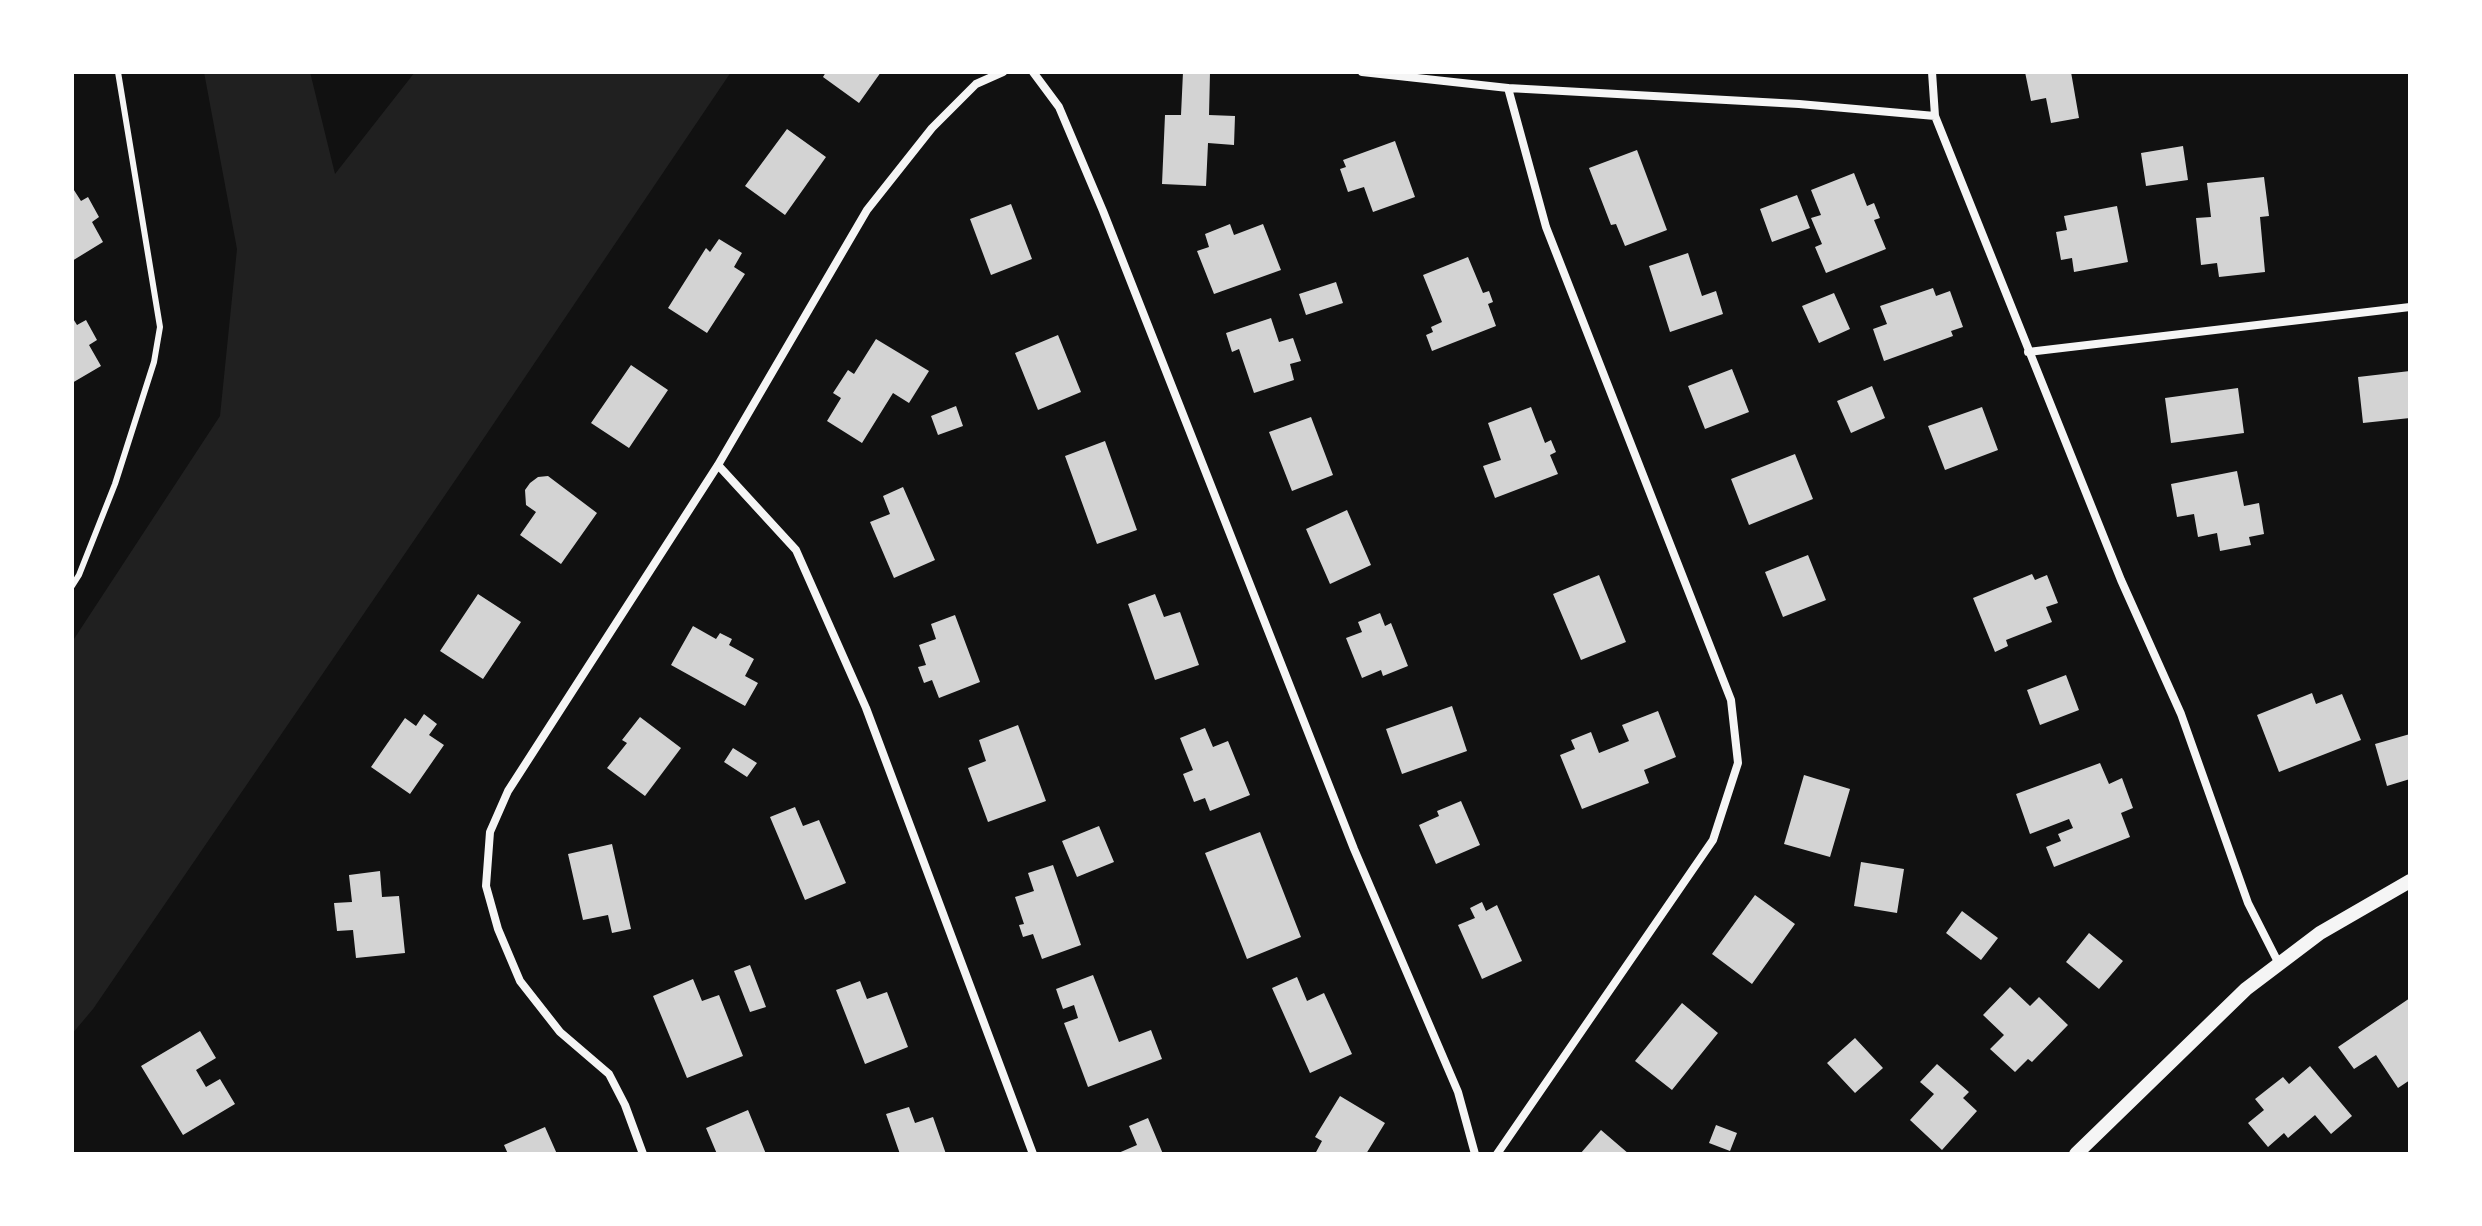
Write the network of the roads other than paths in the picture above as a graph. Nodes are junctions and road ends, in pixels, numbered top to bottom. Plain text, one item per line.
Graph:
1 (118, 72) edge
2 (1003, 72) edge
3 (1033, 72) edge
4 (1362, 72) edge
5 (1932, 72) edge
6 (1508, 88) junction
7 (1935, 116) junction
8 (2410, 307) edge
9 (2028, 352) junction
10 (718, 465) junction
11 (72, 586) edge
12 (2410, 881) edge
13 (2279, 964) junction
14 (643, 1154) edge
15 (1033, 1154) edge
16 (1475, 1154) edge
17 (1497, 1154) edge
18 (2076, 1154) edge

1 - 11 lane
2 - 10 street
3 - 16 street
4 - 6 street
5 - 7 street
6 - 7 street
6 - 17 street
7 - 9 street
8 - 9 street
9 - 13 street
10 - 14 street
10 - 15 street
12 - 13 street
13 - 18 street

